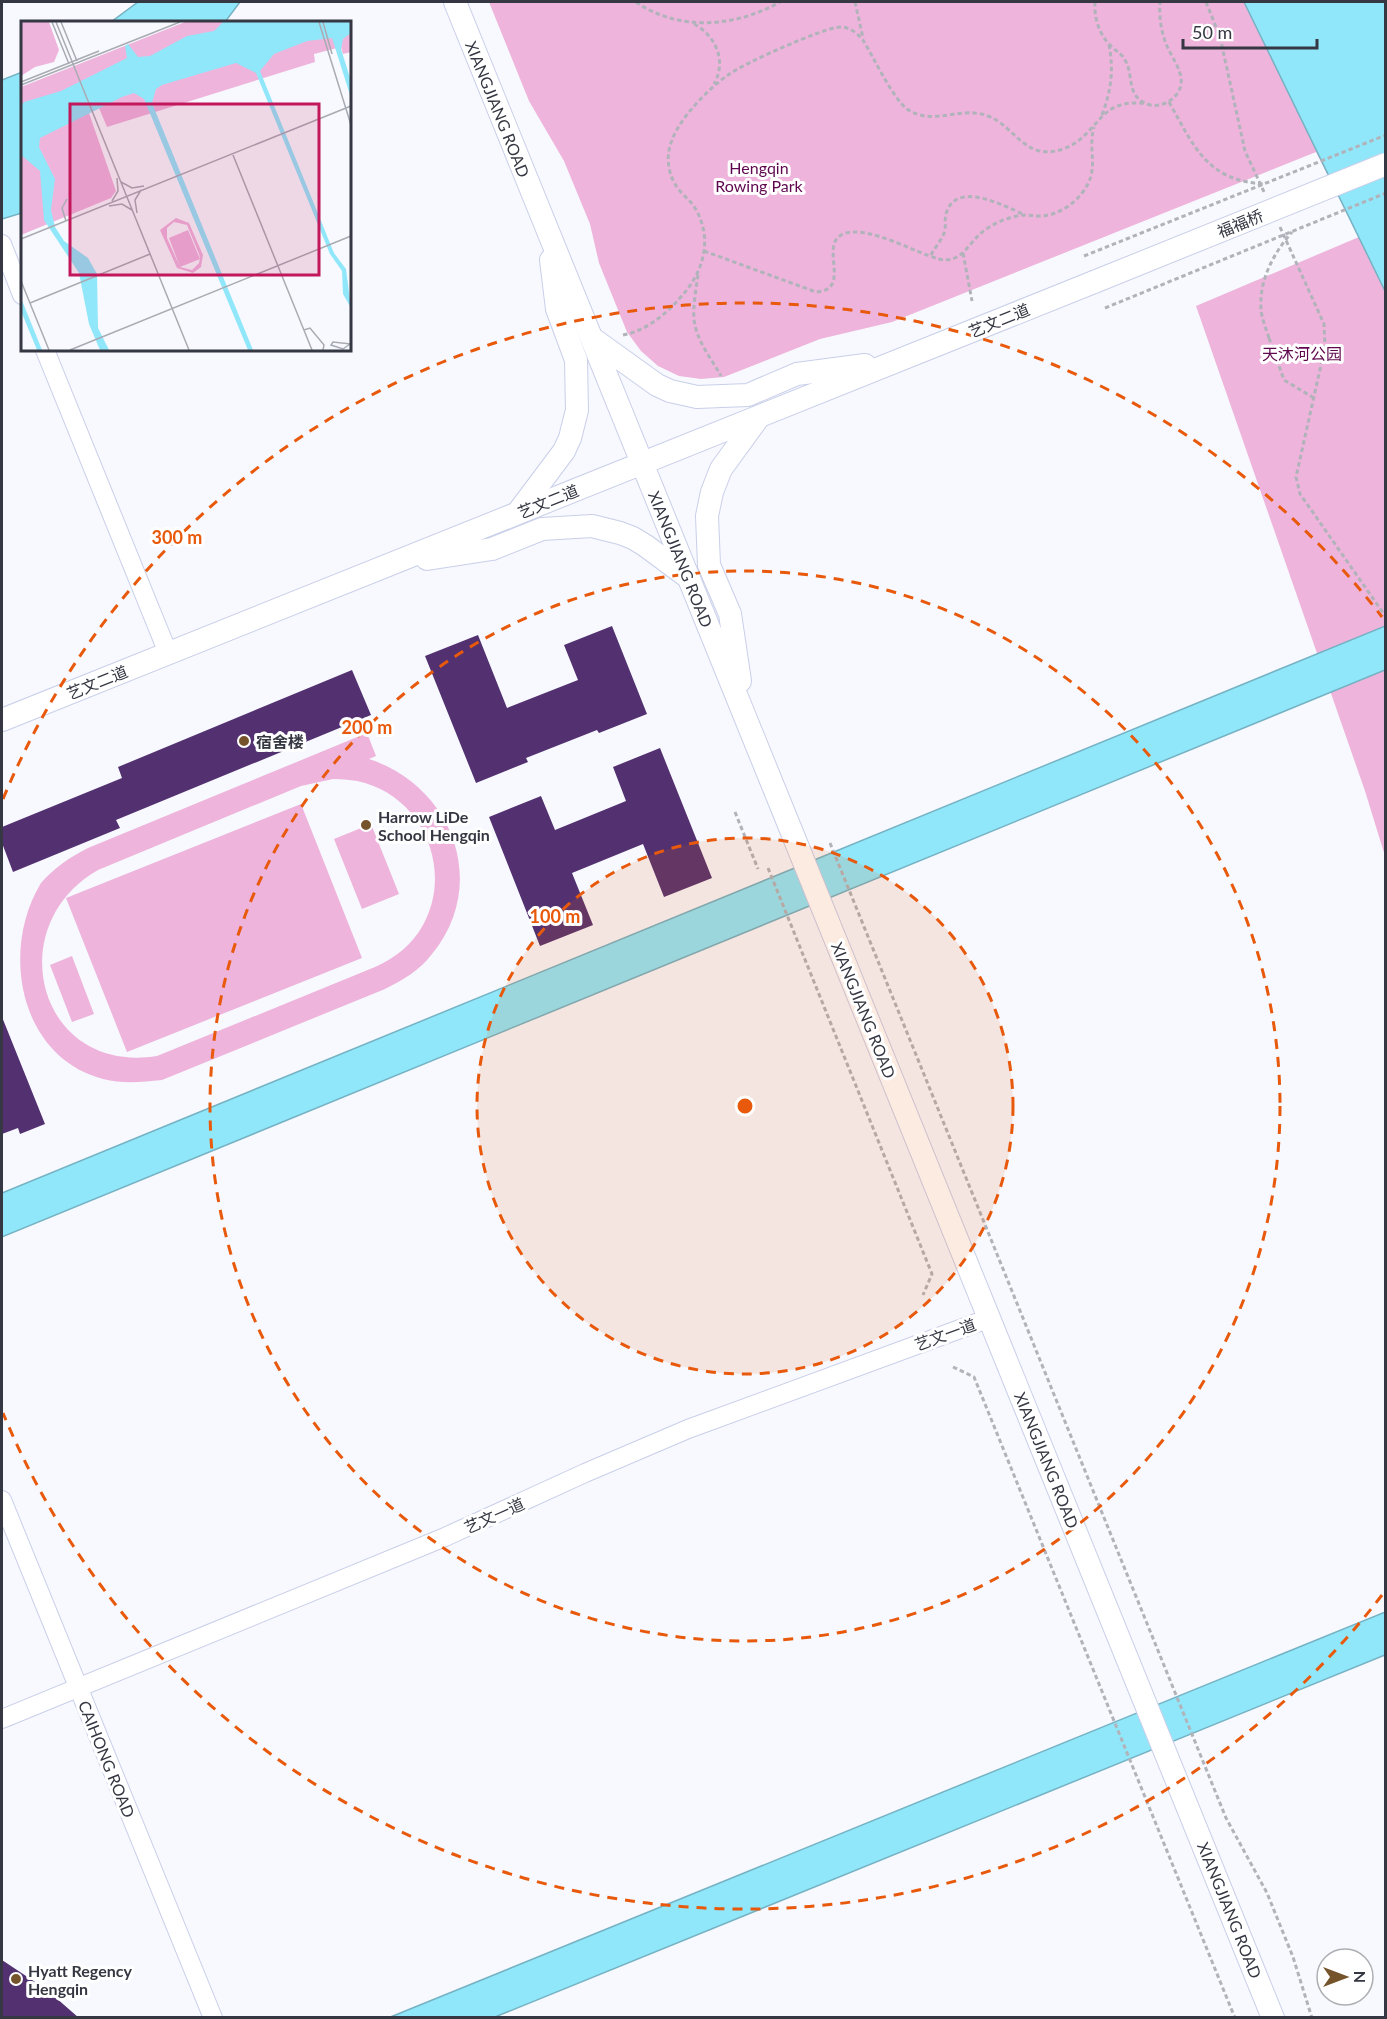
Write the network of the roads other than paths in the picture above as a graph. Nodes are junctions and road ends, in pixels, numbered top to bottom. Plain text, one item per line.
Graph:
1 (455, 2) edge
2 (1386, 164) edge
3 (547, 228) junction
4 (2, 244) edge
5 (1094, 282) joint
6 (21, 293) edge
7 (591, 338) junction
8 (45, 351) edge
9 (902, 359) junction
10 (758, 417) junction
11 (642, 463) junction
12 (518, 513) junction
13 (390, 564) junction
14 (689, 578) junction
15 (168, 653) junction
16 (745, 718) junction
17 (2, 720) edge
18 (990, 1318) junction
19 (2, 1500) edge
20 (78, 1687) junction
21 (2, 1719) edge
22 (213, 2018) edge
23 (1273, 2018) edge

1 - 3 main road, XIANGJIANG ROAD
2 - 5 main road, 福福桥, bridge
3 - 7 main road, XIANGJIANG ROAD
3 - 12 main road
4 - 6 street
5 - 9 main road, 艺文二道
7 - 9 main road
7 - 11 main road, XIANGJIANG ROAD
8 - 15 street
9 - 10 main road, 艺文二道
10 - 11 main road, 艺文二道
10 - 16 main road
11 - 12 main road, 艺文二道
11 - 14 main road, XIANGJIANG ROAD
12 - 13 main road, 艺文二道
13 - 14 main road
13 - 15 main road, 艺文二道
14 - 16 main road, XIANGJIANG ROAD
15 - 17 main road, 艺文二道
16 - 18 main road, XIANGJIANG ROAD
18 - 20 street, 艺文一道
18 - 23 main road, XIANGJIANG ROAD
19 - 20 street, CAIHONG ROAD
20 - 21 street, 艺文一道
20 - 22 street, CAIHONG ROAD

